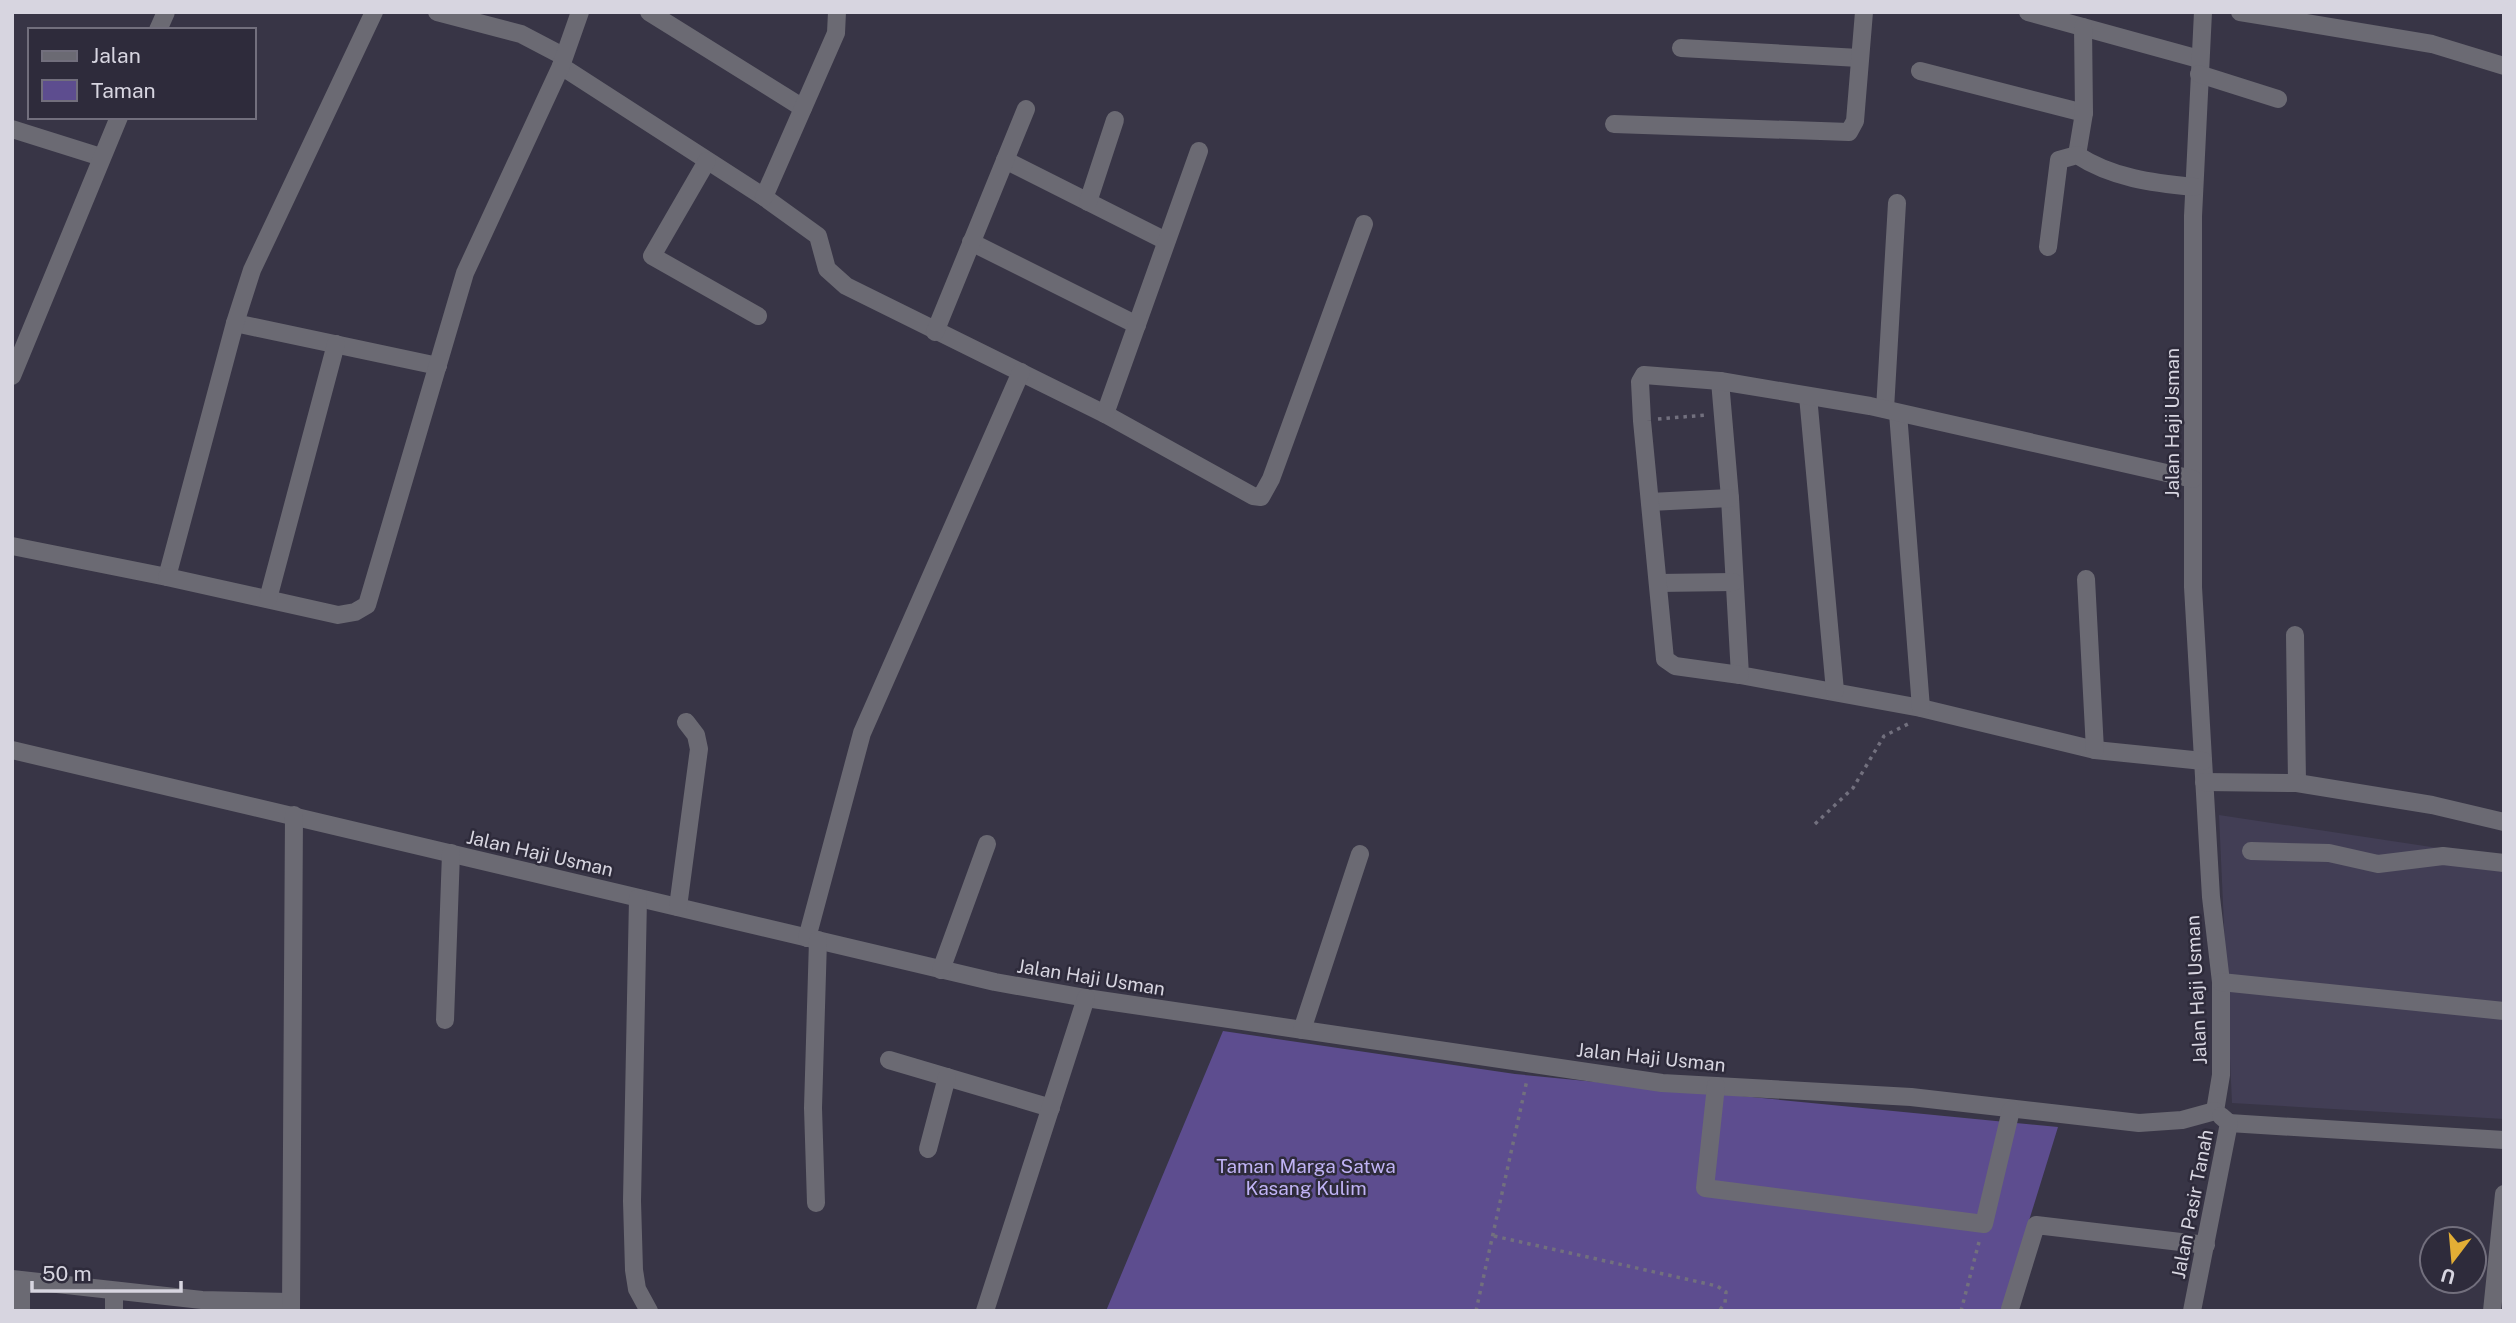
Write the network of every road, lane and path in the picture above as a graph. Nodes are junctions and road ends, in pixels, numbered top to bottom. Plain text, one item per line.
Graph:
1 (166, 12) edge
2 (374, 12) edge
3 (437, 12) edge
4 (580, 12) edge
5 (649, 12) edge
6 (837, 12) edge
7 (1864, 12) edge
8 (2028, 12) edge
9 (2203, 12) edge
10 (2240, 12) edge
11 (2083, 27) junction
12 (159, 28) edge
13 (1681, 48) dead end
14 (1859, 58) junction
15 (562, 61) junction
16 (2199, 66) junction
17 (2504, 66) edge
18 (1920, 71) dead end
19 (2278, 99) dead end
20 (803, 108) junction
21 (1026, 109) dead end
22 (2084, 113) junction
23 (118, 119) edge
24 (1115, 120) dead end
25 (1614, 124) dead end
26 (12, 129) edge
27 (1199, 151) dead end
28 (2077, 155) junction
29 (101, 157) junction
30 (707, 160) junction
31 (1005, 160) junction
32 (2194, 187) junction
33 (764, 197) junction
34 (1088, 202) junction
35 (1897, 203) dead end
36 (1364, 223) dead end
37 (1166, 241) junction
38 (971, 242) junction
39 (2048, 247) dead end
40 (758, 316) dead end
41 (235, 323) junction
42 (1137, 325) junction
43 (935, 332) junction
44 (336, 344) junction
45 (438, 366) junction
46 (1021, 372) junction
47 (12, 376) edge
48 (1720, 381) junction
49 (1808, 396) junction
50 (1891, 411) junction
51 (1722, 413) junction
52 (1105, 414) junction
53 (1642, 421) junction
54 (2193, 479) junction
55 (1730, 498) junction
56 (1650, 502) junction
57 (12, 546) edge
58 (167, 577) junction
59 (2086, 579) dead end
60 (1733, 582) junction
61 (1658, 583) junction
62 (268, 599) junction
63 (2295, 635) dead end
64 (1740, 675) junction
65 (1835, 691) junction
66 (1926, 709) junction
67 (686, 722) dead end
68 (12, 750) edge
69 (2095, 750) junction
70 (2203, 761) junction
71 (2204, 782) junction
72 (2297, 783) junction
73 (294, 815) junction
74 (2504, 822) edge
75 (1815, 824) dead end
76 (987, 844) dead end
77 (2251, 850) dead end
78 (451, 853) junction
79 (1360, 854) dead end
80 (2504, 863) edge
81 (638, 898) junction
82 (678, 907) junction
83 (812, 939) junction
84 (941, 970) junction
85 (2221, 982) junction
86 (1086, 998) junction
87 (2504, 1011) edge
88 (445, 1020) dead end
89 (1302, 1030) junction
90 (889, 1060) dead end
91 (1530, 1065) junction
92 (947, 1077) junction
93 (1716, 1086) junction
94 (1051, 1108) junction
95 (2011, 1110) junction
96 (2222, 1117) junction
97 (2504, 1140) edge
98 (928, 1149) dead end
99 (2504, 1194) edge
100 (816, 1203) dead end
101 (1984, 1224) junction
102 (1494, 1236) junction
103 (2206, 1245) junction
104 (16, 1280) edge
105 (114, 1291) junction
106 (202, 1305) edge
107 (291, 1306) edge
108 (2014, 1310) edge
109 (20, 1311) edge
110 (114, 1311) edge
111 (649, 1311) edge
112 (985, 1311) edge
113 (1476, 1311) edge
114 (1718, 1311) edge
115 (1961, 1311) edge
116 (2192, 1311) edge
117 (2492, 1311) edge

1 - 12 street
2 - 41 street
3 - 15 street
4 - 15 street
5 - 20 street
6 - 20 street
7 - 14 street
8 - 11 street
9 - 16 street, Jalan Haji Usman
10 - 17 street
11 - 16 street
11 - 22 street
13 - 14 street
14 - 25 street
15 - 30 street
15 - 45 street
16 - 19 street
16 - 32 street, Jalan Haji Usman
18 - 22 street
20 - 33 street
21 - 31 street
22 - 28 street
23 - 29 street
24 - 34 street
26 - 29 street
27 - 37 street
28 - 32 street
28 - 39 street
29 - 47 street
30 - 33 street
30 - 40 street
31 - 34 street
31 - 38 street
32 - 54 street, Jalan Haji Usman
33 - 43 street
34 - 37 street
35 - 50 street
36 - 52 street
37 - 42 street
38 - 42 street
38 - 43 street
41 - 44 street
41 - 58 street
42 - 52 street
43 - 46 street
44 - 45 street
44 - 62 street
45 - 62 street
46 - 52 street
46 - 83 street
48 - 49 street
48 - 51 street
48 - 53 street
49 - 50 street
49 - 65 street
50 - 54 street
50 - 66 street
51 - 53 path
51 - 55 street
53 - 56 street
54 - 70 street, Jalan Haji Usman
55 - 56 street
55 - 60 street
56 - 61 street
57 - 58 street
58 - 62 street
59 - 69 street
60 - 61 street
60 - 64 street
61 - 64 street
63 - 72 street
64 - 65 street
65 - 66 street
66 - 69 street
66 - 75 path
67 - 82 street
68 - 73 street, Jalan Haji Usman
69 - 70 street
70 - 71 street, Jalan Haji Usman
71 - 72 street
71 - 85 street, Jalan Haji Usman
72 - 74 street
73 - 78 street, Jalan Haji Usman
73 - 107 street
76 - 84 street
77 - 80 street
78 - 81 street, Jalan Haji Usman
78 - 88 street
79 - 89 street
81 - 82 street, Jalan Haji Usman
81 - 111 street
82 - 83 street, Jalan Haji Usman
83 - 84 street, Jalan Haji Usman
83 - 100 street
84 - 86 street, Jalan Haji Usman
85 - 87 street
85 - 96 street, Jalan Haji Usman
86 - 89 street, Jalan Haji Usman
86 - 94 street
89 - 91 street, Jalan Haji Usman
90 - 92 street
91 - 93 street, Jalan Haji Usman
91 - 102 path
92 - 94 street
92 - 98 street
93 - 95 street, Jalan Haji Usman
93 - 101 street
94 - 112 street
95 - 96 street, Jalan Haji Usman
95 - 101 street
96 - 97 street
96 - 103 street, Jalan Pasir Tanah
99 - 117 street
101 - 115 path
102 - 113 path
102 - 114 path
103 - 108 street
103 - 116 street, Jalan Pasir Tanah
104 - 105 street
104 - 109 street
105 - 106 street
105 - 110 street
106 - 107 street

